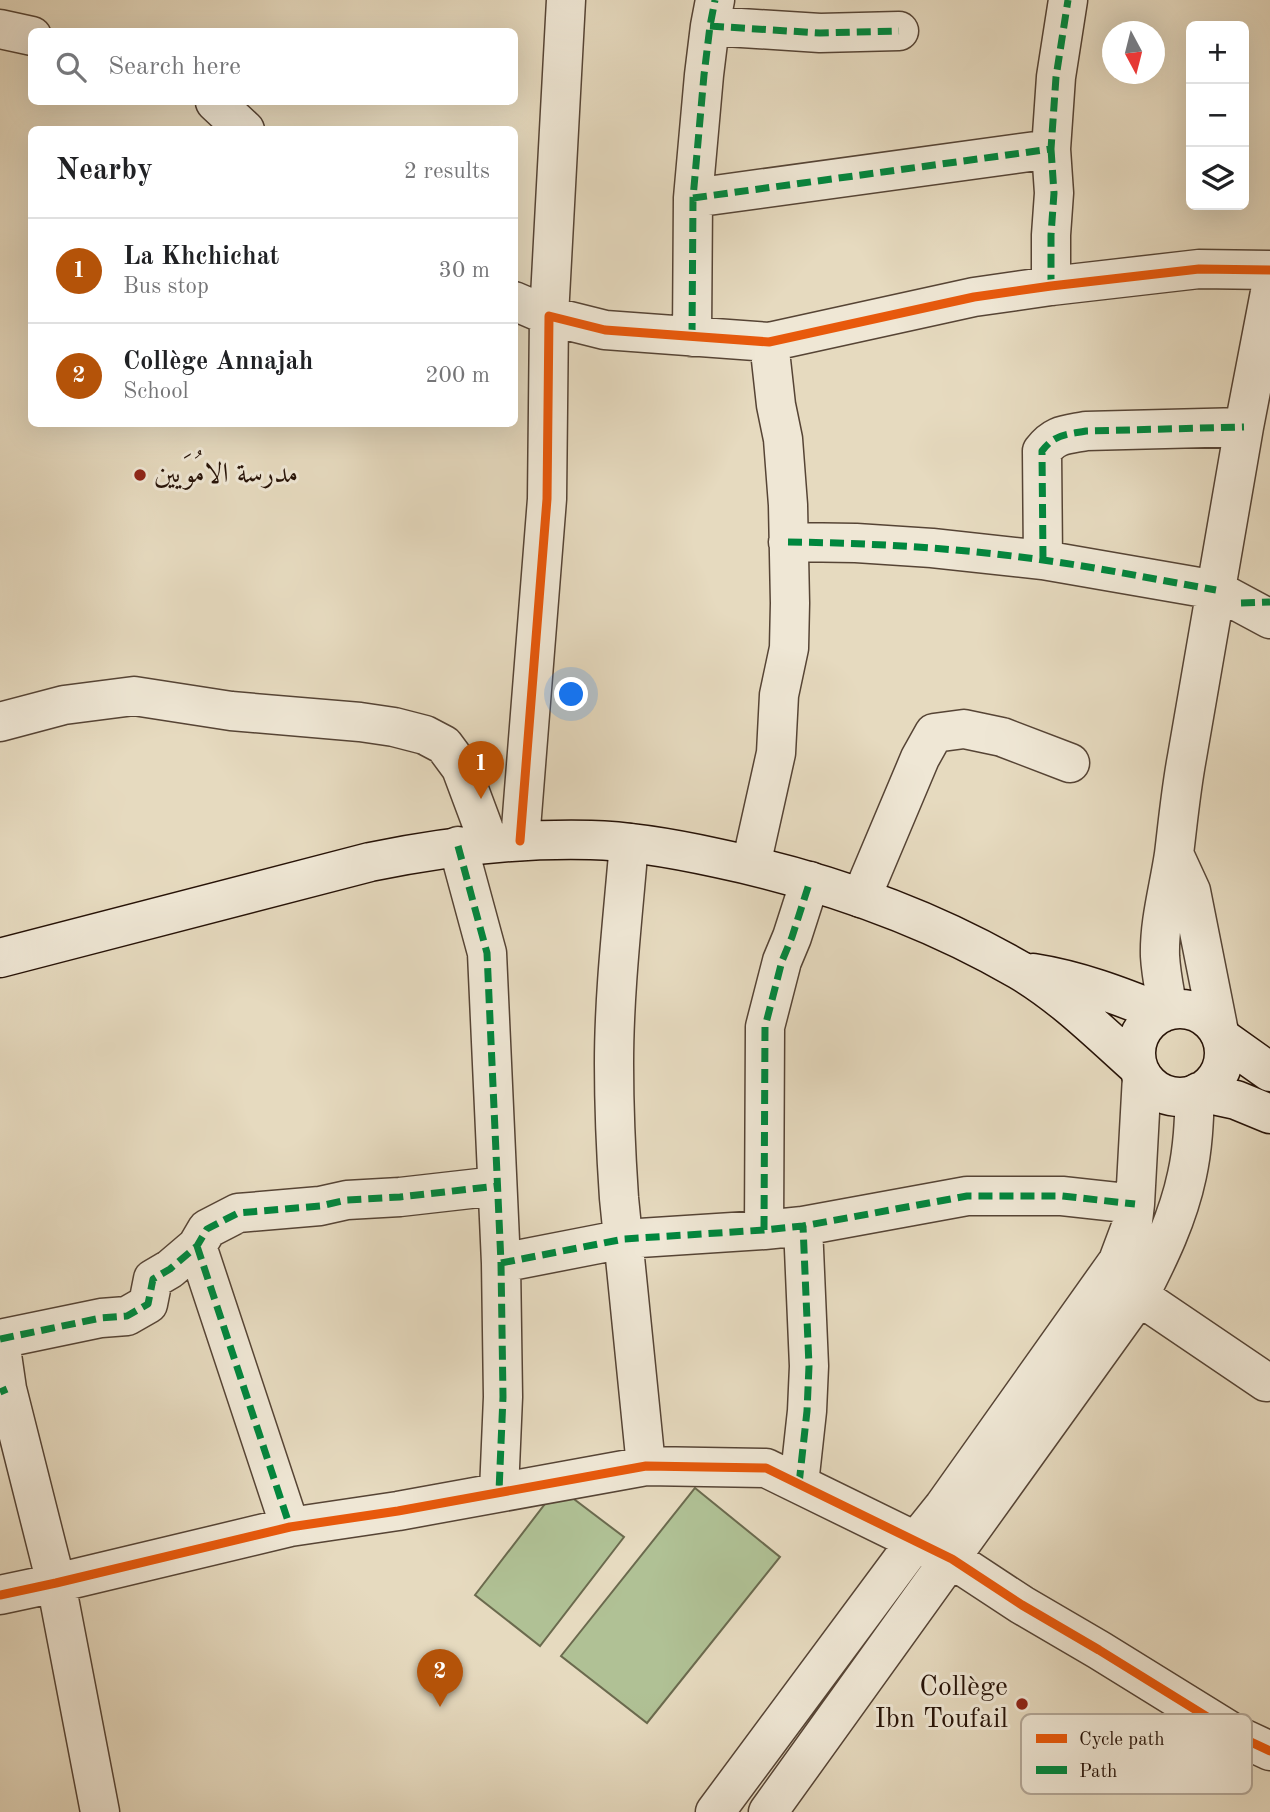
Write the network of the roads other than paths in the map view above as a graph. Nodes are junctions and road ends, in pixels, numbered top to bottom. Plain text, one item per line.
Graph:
1 (566, 0) edge
2 (1068, 0) edge
3 (712, 13) edge
4 (0, 29) edge
5 (899, 32) dead end
6 (28, 35) edge
7 (218, 105) edge
8 (241, 126) edge
9 (1051, 149) junction
10 (693, 198) junction
11 (1270, 270) edge
12 (1051, 286) junction
13 (1270, 292) edge
14 (518, 303) edge
15 (549, 316) junction
16 (692, 337) junction
17 (769, 342) junction
18 (1244, 427) junction
19 (788, 542) junction
20 (1043, 560) junction
21 (1249, 604) edge
22 (0, 722) edge
23 (1070, 764) dead end
24 (489, 843) junction
25 (629, 843) junction
26 (1174, 854) junction
27 (751, 865) junction
28 (810, 881) junction
29 (861, 898) junction
30 (0, 958) edge
31 (1020, 971) junction
32 (1165, 1011) junction
33 (1220, 1035) junction
34 (1140, 1071) junction
35 (1270, 1072) edge
36 (1197, 1093) junction
37 (1270, 1114) edge
38 (497, 1186) junction
39 (1135, 1204) junction
40 (803, 1226) junction
41 (764, 1230) junction
42 (624, 1239) junction
43 (197, 1245) junction
44 (501, 1263) junction
45 (1139, 1296) junction
46 (0, 1340) edge
47 (1266, 1382) dead end
48 (4, 1391) edge
49 (646, 1466) junction
50 (799, 1484) junction
51 (499, 1492) junction
52 (289, 1527) junction
53 (916, 1541) junction
54 (951, 1559) junction
55 (56, 1583) junction
56 (0, 1595) edge
57 (1203, 1714) edge
58 (1252, 1742) edge
59 (1270, 1751) edge
60 (100, 1812) edge
61 (715, 1812) edge
62 (768, 1812) edge

1 - 15 street
2 - 9 street
3 - 5 street
3 - 10 street
4 - 6 street
7 - 8 street
9 - 10 street
9 - 12 street
10 - 16 street
11 - 12 street
12 - 17 street
13 - 18 street
14 - 15 street
15 - 16 street
15 - 24 street
16 - 17 street
17 - 19 street
18 - 20 street
18 - 21 street
19 - 20 street
19 - 27 street
20 - 21 street
21 - 26 street
22 - 24 street
23 - 29 street
24 - 25 street
24 - 30 street
24 - 38 street
25 - 27 street
25 - 42 street
26 - 32 street
26 - 33 street
27 - 28 street
28 - 29 street
28 - 41 street
29 - 31 street
31 - 32 street
31 - 34 street
32 - 33 street
32 - 34 street
33 - 35 street
33 - 36 street
34 - 36 street
34 - 39 street
36 - 37 street
36 - 45 street
38 - 43 street
38 - 44 street
39 - 40 street
39 - 53 street
40 - 41 street
40 - 50 street
41 - 42 street
42 - 44 street
42 - 49 street
43 - 46 street
43 - 52 street
44 - 51 street
45 - 47 street
45 - 54 street
46 - 48 street
48 - 55 street
49 - 50 street
49 - 51 street
50 - 53 street
51 - 52 street
52 - 55 street
53 - 54 street
53 - 61 street
54 - 57 street
54 - 62 street
55 - 56 street
55 - 60 street
58 - 59 street

